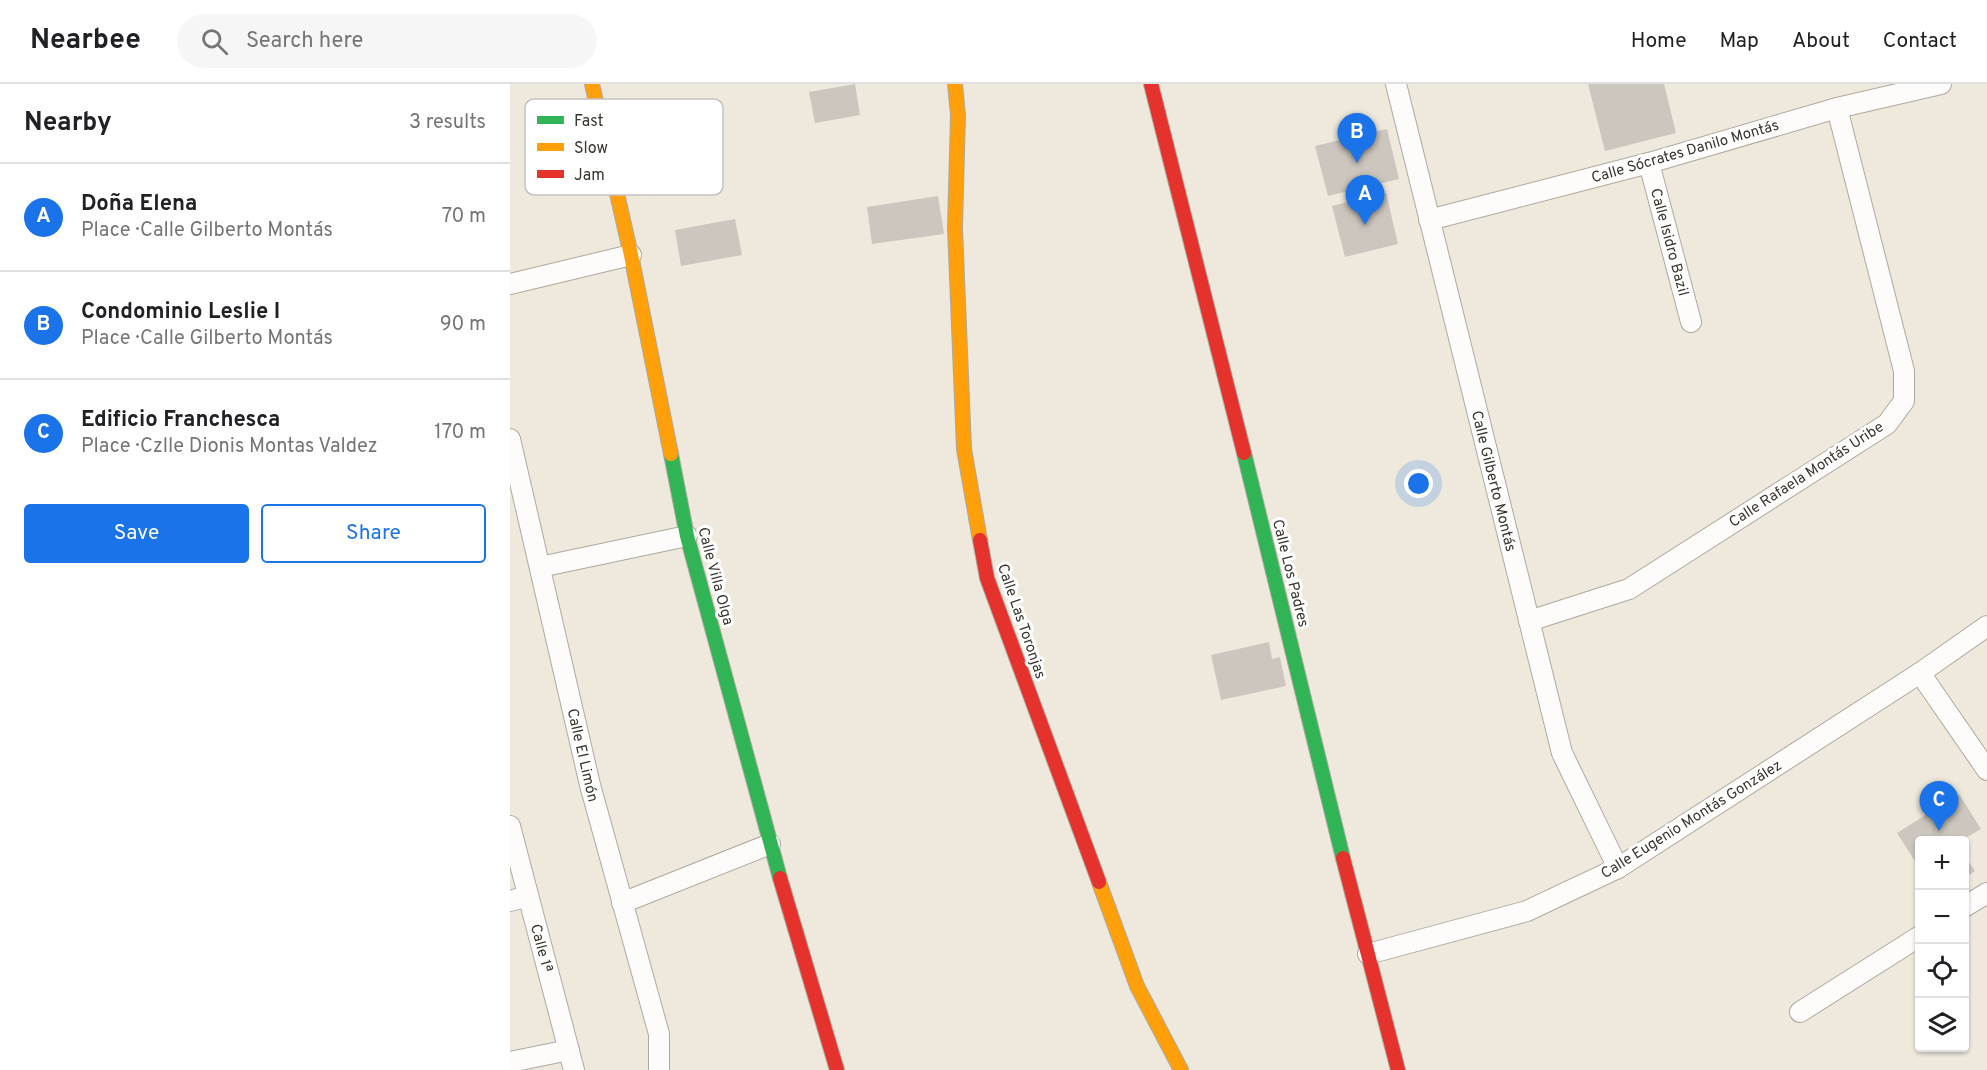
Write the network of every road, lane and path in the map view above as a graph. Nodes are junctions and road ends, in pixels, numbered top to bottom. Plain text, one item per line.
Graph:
1 (592, 84) edge
2 (956, 84) edge
3 (1151, 84) edge
4 (1396, 84) edge
5 (1941, 84) edge
6 (595, 99) edge
7 (1837, 108) junction
8 (1648, 163) junction
9 (617, 195) edge
10 (1430, 220) junction
11 (631, 255) junction
12 (510, 284) edge
13 (1691, 322) dead end
14 (510, 439) edge
15 (687, 536) junction
16 (540, 567) junction
17 (1529, 621) junction
18 (1987, 626) edge
19 (1920, 673) junction
20 (1987, 770) edge
21 (510, 826) edge
22 (770, 844) junction
23 (1618, 868) junction
24 (1987, 893) edge
25 (519, 898) edge
26 (622, 903) junction
27 (1969, 904) edge
28 (1915, 939) edge
29 (1368, 954) junction
30 (1800, 1012) dead end
31 (569, 1050) junction
32 (510, 1062) edge
33 (574, 1070) edge
34 (658, 1070) edge
35 (837, 1070) edge
36 (1181, 1070) edge
37 (1398, 1070) edge

1 - 6 street, Calle Villa Olga
2 - 36 street, Calle Las Toronjas
3 - 29 street, Calle Los Padres
4 - 10 street, Calle Gilberto Montás
5 - 7 street, Calle Sócrates Danilo Montás
7 - 8 street, Calle Sócrates Danilo Montás
7 - 17 street, Calle Rafaela Montás Uribe
8 - 10 street, Calle Sócrates Danilo Montás
8 - 13 street, Calle Isidro Bazil
9 - 11 street, Calle Villa Olga
10 - 17 street, Calle Gilberto Montás
11 - 12 street
11 - 15 street, Calle Villa Olga
14 - 16 street, Calle El Limón
15 - 16 street
15 - 22 street, Calle Villa Olga
16 - 26 street, Calle El Limón
17 - 23 street, Calle Gilberto Montás
18 - 19 street, Calle Eugenio Montás González
19 - 20 street
19 - 23 street, Calle Eugenio Montás González
21 - 25 street, Calle 1ª
22 - 26 street
22 - 35 street, Calle Villa Olga
23 - 29 street, Calle Eugenio Montás González
24 - 27 street
25 - 31 street, Calle 1ª
26 - 34 street, Calle El Limón
28 - 30 street
29 - 37 street, Calle Los Padres
31 - 32 street
31 - 33 street, Calle 1ª

